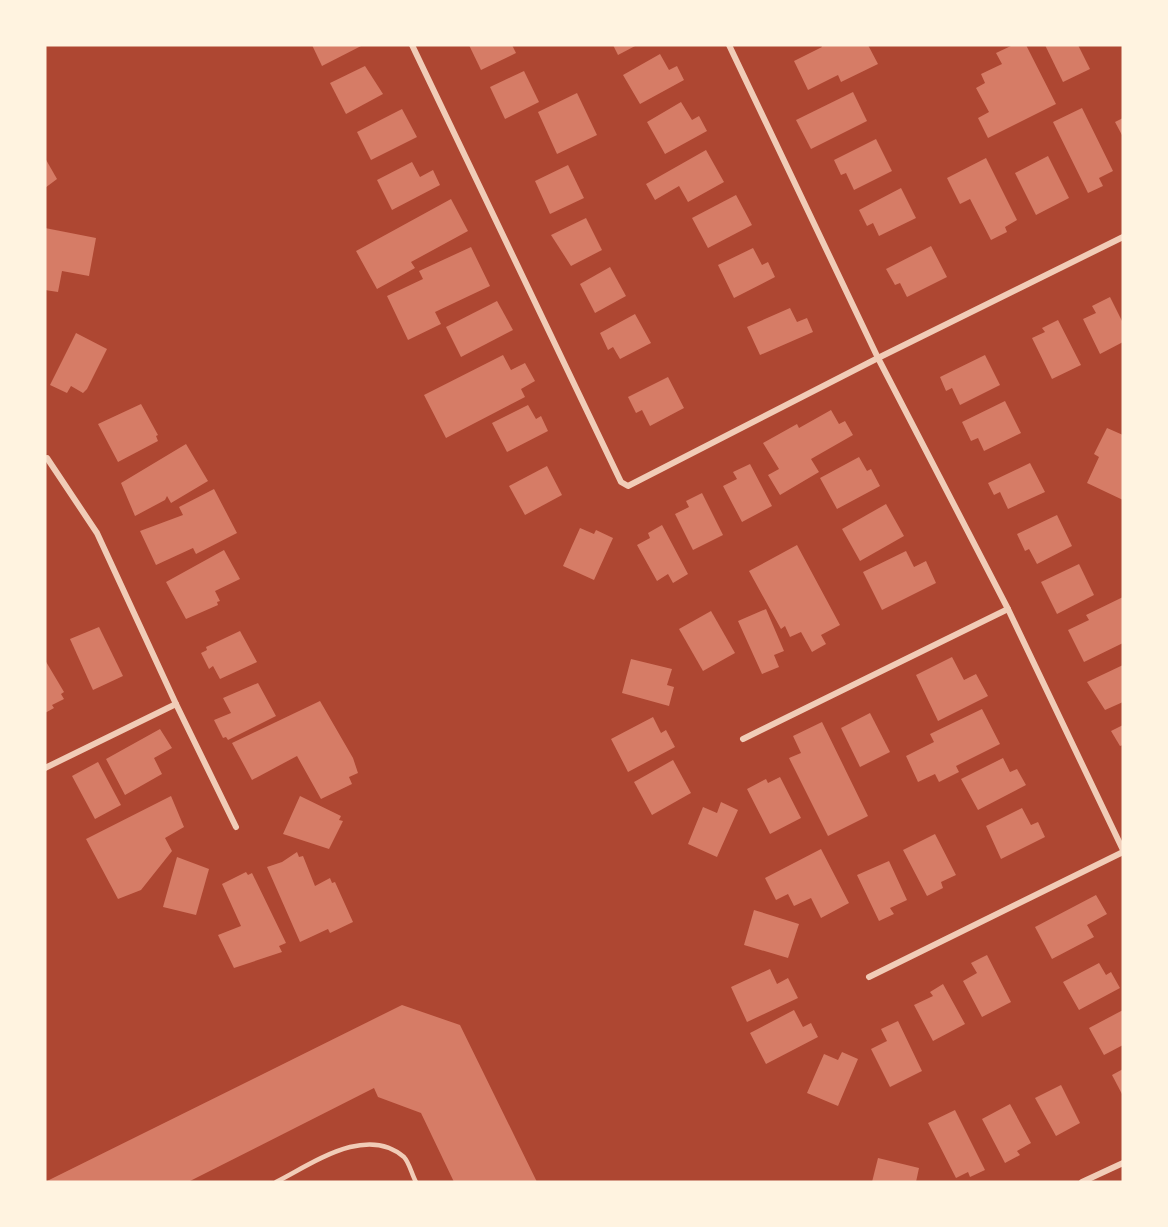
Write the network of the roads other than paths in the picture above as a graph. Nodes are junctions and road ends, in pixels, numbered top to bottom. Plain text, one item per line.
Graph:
1 (412, 45) edge
2 (729, 45) edge
3 (1123, 237) edge
4 (878, 358) junction
5 (45, 459) edge
6 (1008, 609) junction
7 (176, 704) junction
8 (743, 740) dead end
9 (45, 768) edge
10 (236, 827) dead end
11 (1123, 850) edge
12 (868, 978) dead end
13 (1123, 1162) edge
14 (276, 1182) edge
15 (416, 1182) edge
16 (1082, 1182) edge

1 - 4 street
2 - 4 street
3 - 4 street
4 - 6 street
5 - 7 street
6 - 8 street
6 - 11 street
7 - 9 street
7 - 10 street
11 - 12 street
13 - 16 street
14 - 15 lane

